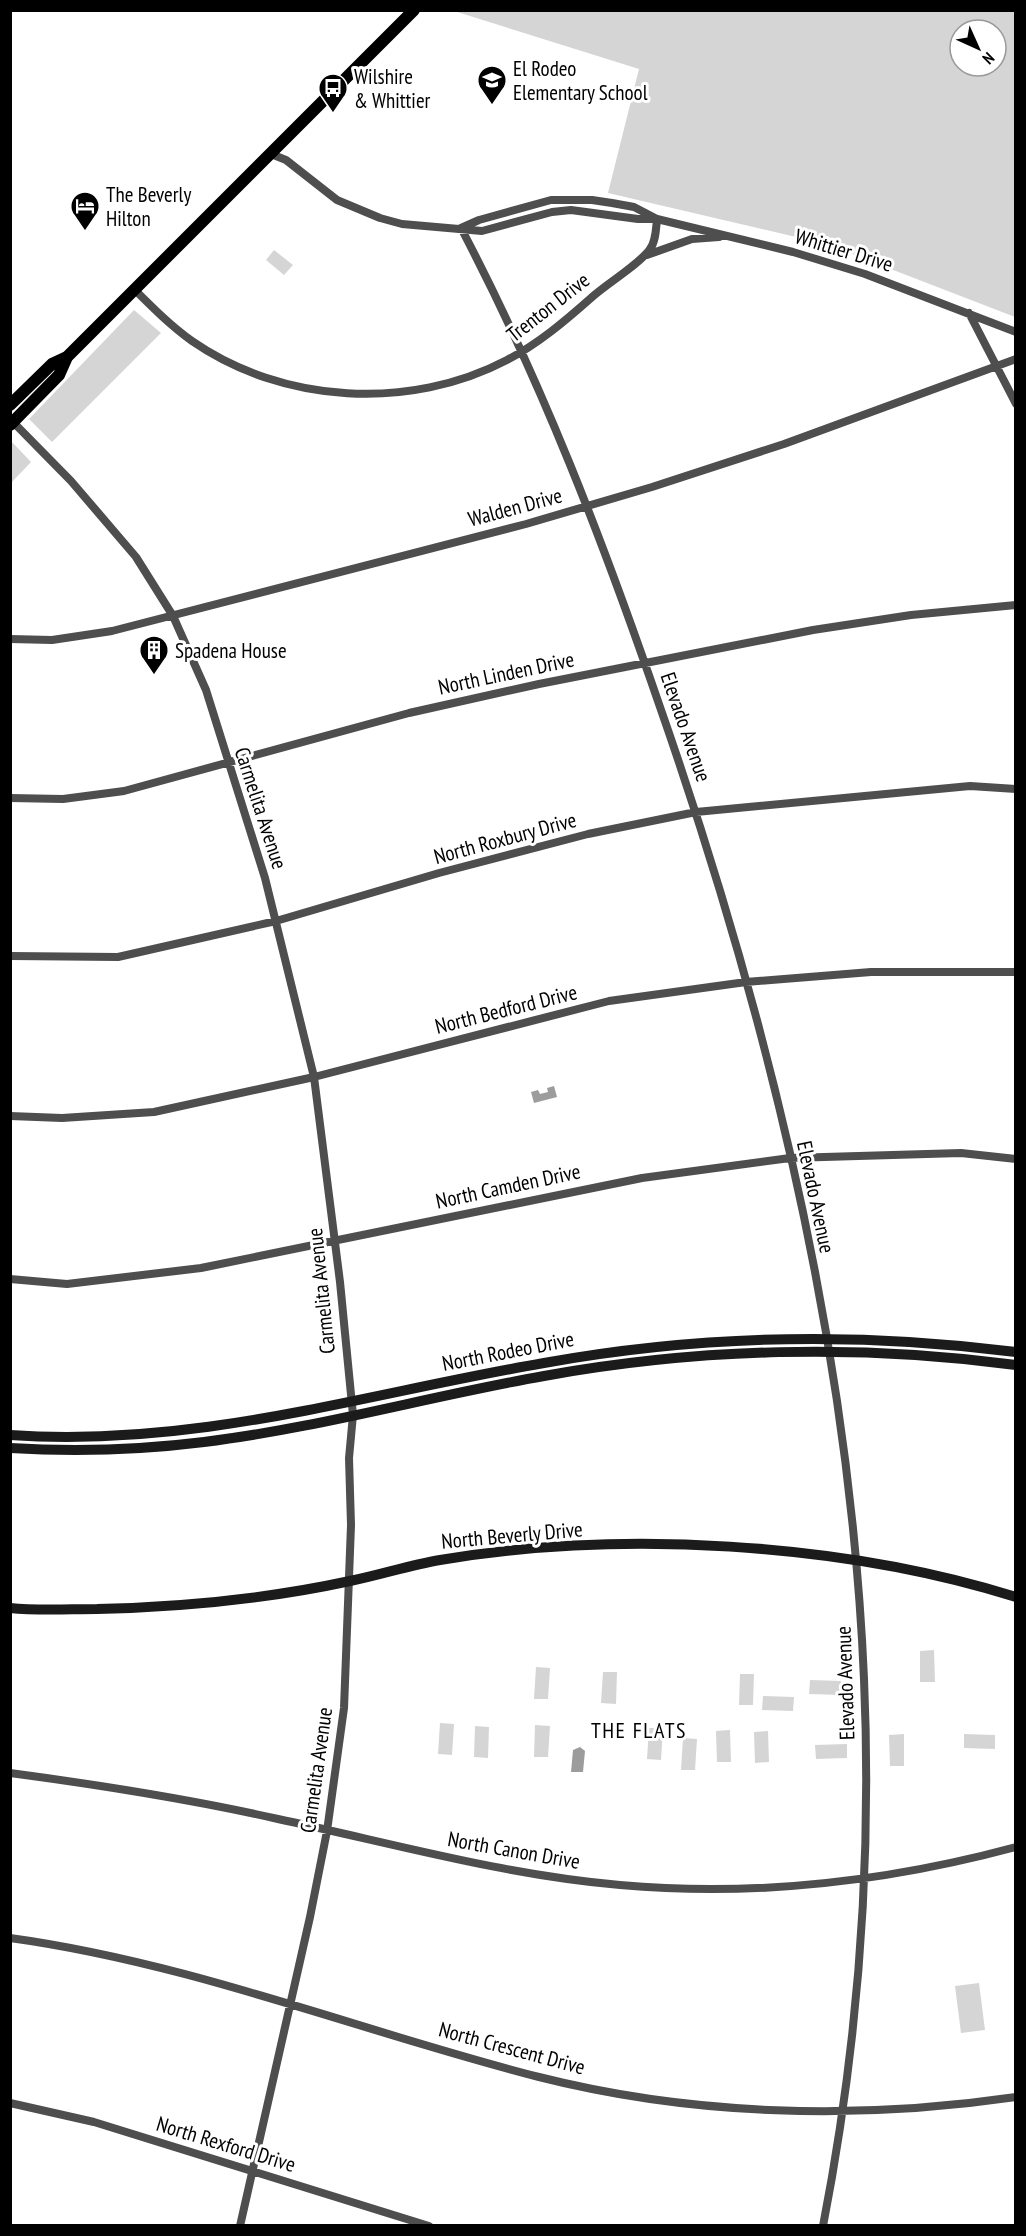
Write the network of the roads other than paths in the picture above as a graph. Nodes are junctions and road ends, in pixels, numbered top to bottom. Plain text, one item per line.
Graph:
1 (414, 10) edge
2 (271, 153) junction
3 (657, 219) junction
4 (461, 228) junction
5 (730, 237) junction
6 (645, 255) junction
7 (135, 290) junction
8 (969, 313) junction
9 (1016, 332) edge
10 (520, 351) junction
11 (67, 357) junction
12 (1016, 359) edge
13 (996, 366) junction
14 (1016, 404) edge
15 (10, 405) edge
16 (12, 423) edge
17 (587, 506) junction
18 (1016, 605) edge
19 (173, 616) junction
20 (10, 639) edge
21 (645, 662) junction
22 (228, 764) junction
23 (1016, 789) edge
24 (10, 798) edge
25 (696, 812) junction
26 (276, 921) junction
27 (10, 956) edge
28 (1016, 972) edge
29 (746, 982) junction
30 (314, 1077) junction
31 (10, 1116) edge
32 (790, 1158) junction
33 (1016, 1159) edge
34 (334, 1241) junction
35 (10, 1279) edge
36 (825, 1339) junction
37 (1016, 1352) edge
38 (827, 1353) junction
39 (1016, 1365) edge
40 (352, 1402) junction
41 (353, 1415) junction
42 (10, 1435) edge
43 (10, 1448) edge
44 (855, 1561) junction
45 (349, 1582) junction
46 (1016, 1597) edge
47 (10, 1608) edge
48 (10, 1773) edge
49 (327, 1831) junction
50 (1016, 1847) edge
51 (864, 1879) junction
52 (10, 1938) edge
53 (290, 2004) junction
54 (1016, 2097) edge
55 (10, 2103) edge
56 (842, 2111) junction
57 (252, 2171) junction
58 (240, 2226) edge
59 (429, 2226) edge
60 (822, 2226) edge

1 - 2 main road
2 - 4 street, Whittier Drive
2 - 7 main road
3 - 4 street, Whittier Drive
3 - 5 street, Whittier Drive
3 - 6 street
4 - 10 street, Elevado Avenue
5 - 6 street
5 - 8 street, Whittier Drive
6 - 10 street, Trenton Drive
7 - 10 street, Trenton Drive
7 - 11 main road
8 - 9 street, Whittier Drive
8 - 13 street
10 - 17 street, Elevado Avenue
11 - 15 main road
11 - 16 main road
12 - 13 street, Walden Drive
13 - 14 street
13 - 17 street, Walden Drive
16 - 19 street, Carmelita Avenue
17 - 19 street, Walden Drive
17 - 21 street, Elevado Avenue
18 - 21 street, North Linden Drive
19 - 20 street, Walden Drive
19 - 22 street, Carmelita Avenue
21 - 22 street, North Linden Drive
21 - 25 street, Elevado Avenue
22 - 24 street, North Linden Drive
22 - 26 street, Carmelita Avenue
23 - 25 street, North Roxbury Drive
25 - 26 street, North Roxbury Drive
25 - 29 street, Elevado Avenue
26 - 27 street, North Roxbury Drive
26 - 30 street, Carmelita Avenue
28 - 29 street, North Bedford Drive
29 - 30 street, North Bedford Drive
29 - 32 street, Elevado Avenue
30 - 31 street, North Bedford Drive
30 - 34 street, Carmelita Avenue
32 - 33 street, North Camden Drive
32 - 34 street, North Camden Drive
32 - 36 street, Elevado Avenue
34 - 35 street, North Camden Drive
34 - 40 street, Carmelita Avenue
36 - 37 street, North Rodeo Drive
36 - 38 street, Elevado Avenue
36 - 40 street, North Rodeo Drive
38 - 39 street, North Rodeo Drive
38 - 41 street, North Rodeo Drive
38 - 44 street, Elevado Avenue
40 - 41 street, Carmelita Avenue
40 - 42 street, North Rodeo Drive
41 - 43 street, North Rodeo Drive
41 - 45 street, Carmelita Avenue
44 - 45 street, North Beverly Drive
44 - 46 street, North Beverly Drive
44 - 51 street, Elevado Avenue
45 - 47 street, North Beverly Drive
45 - 49 street, Carmelita Avenue
48 - 49 street, North Canon Drive
49 - 51 street, North Canon Drive
49 - 53 street, Carmelita Avenue
50 - 51 street, North Canon Drive
51 - 56 street, Elevado Avenue
52 - 53 street, North Crescent Drive
53 - 56 street, North Crescent Drive
53 - 57 street, Carmelita Avenue
54 - 56 street, North Crescent Drive
55 - 57 street, North Rexford Drive
56 - 60 street, Elevado Avenue
57 - 58 street, Carmelita Avenue
57 - 59 street, North Rexford Drive

